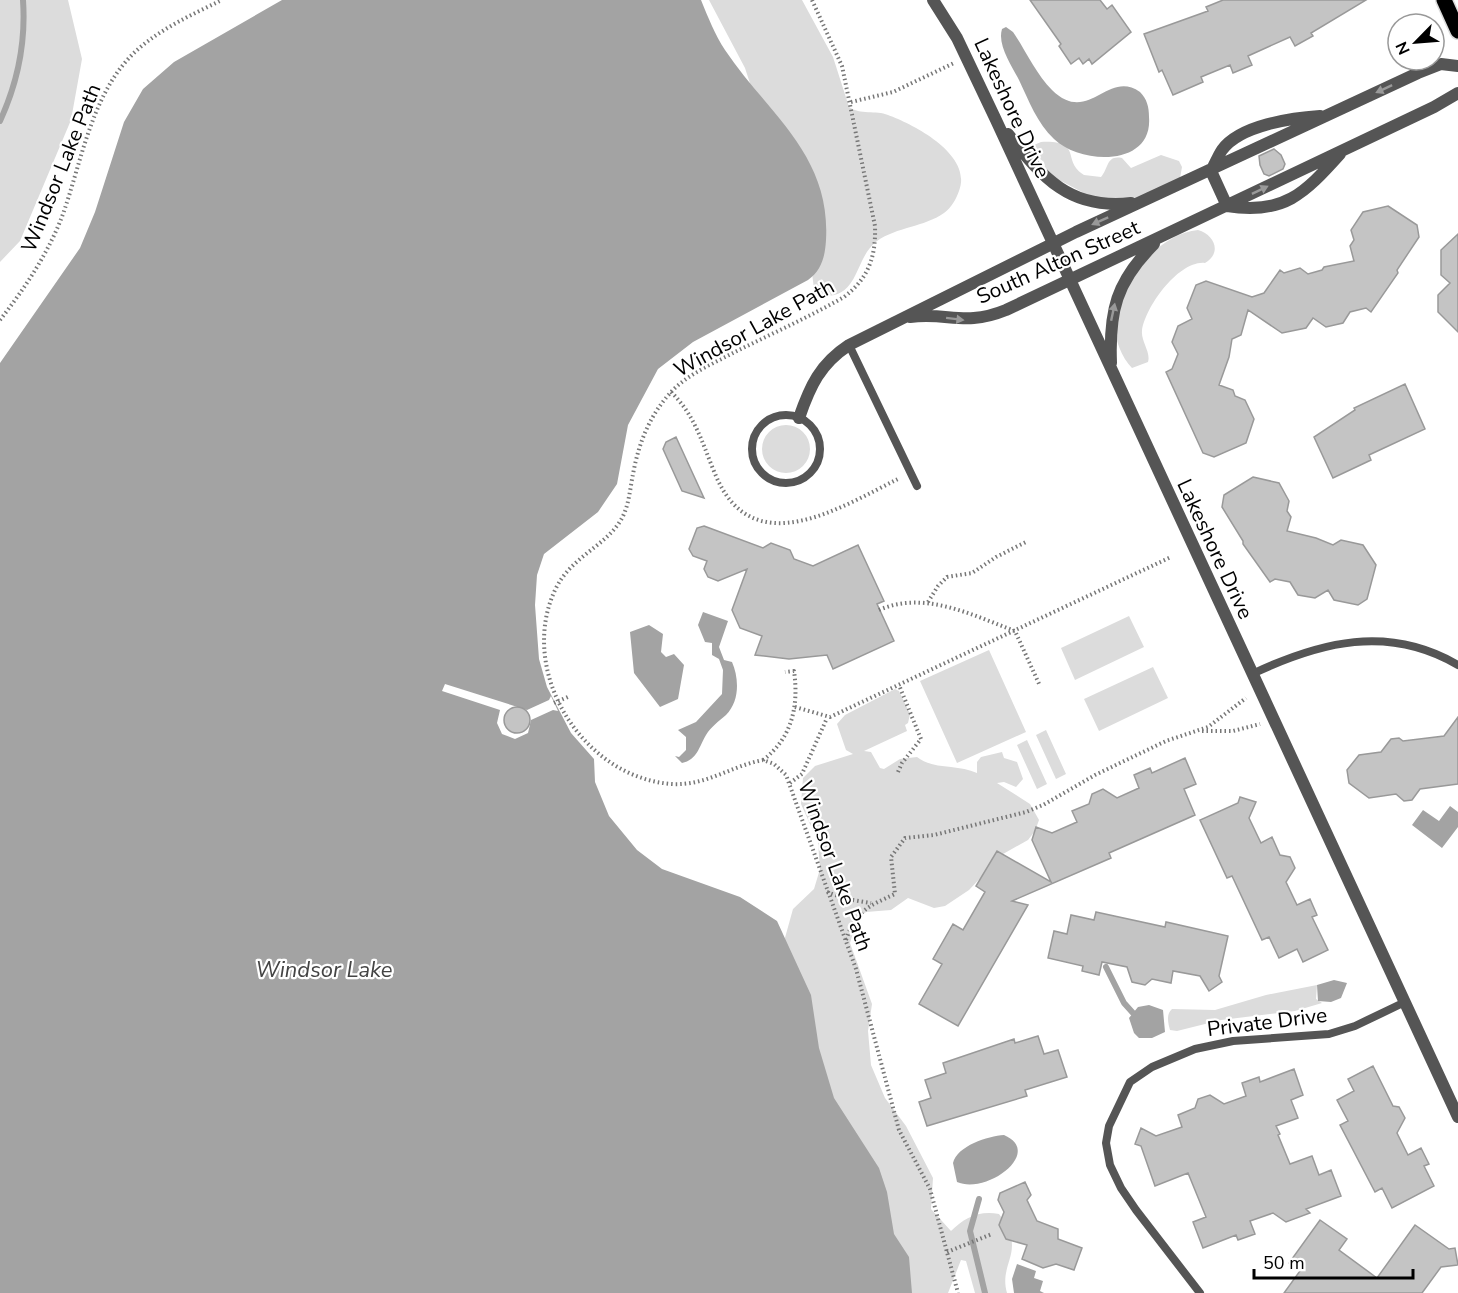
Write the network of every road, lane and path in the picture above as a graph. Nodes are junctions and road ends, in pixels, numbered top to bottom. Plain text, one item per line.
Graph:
1 (222, 0) edge
2 (812, 0) edge
3 (933, 0) edge
4 (1444, 0) edge
5 (1458, 31) edge
6 (966, 57) junction
7 (1458, 66) edge
8 (1458, 93) edge
9 (851, 102) junction
10 (1327, 115) junction
11 (996, 120) junction
12 (1342, 151) junction
13 (1211, 171) junction
14 (1144, 201) junction
15 (1227, 206) junction
16 (1162, 237) junction
17 (1053, 243) junction
18 (1070, 281) junction
19 (0, 320) edge
20 (897, 320) junction
21 (849, 345) junction
22 (1111, 370) junction
23 (671, 392) junction
24 (799, 418) junction
25 (909, 473) junction
26 (917, 486) dead end
27 (1026, 542) dead end
28 (1171, 557) dead end
29 (928, 602) junction
30 (879, 610) dead end
31 (1015, 631) junction
32 (1458, 665) edge
33 (785, 672) dead end
34 (1252, 674) junction
35 (899, 685) junction
36 (1040, 686) dead end
37 (1260, 690) junction
38 (570, 696) dead end
39 (557, 702) junction
40 (795, 707) junction
41 (827, 718) junction
42 (1274, 721) junction
43 (1198, 731) junction
44 (763, 760) junction
45 (898, 772) dead end
46 (790, 783) junction
47 (827, 892) junction
48 (872, 903) junction
49 (846, 940) junction
50 (1405, 1002) junction
51 (1458, 1117) edge
52 (992, 1233) dead end
53 (947, 1252) junction
54 (958, 1293) edge
55 (1200, 1293) edge

1 - 19 path, Windsor Lake Path
2 - 9 path, Windsor Lake Path
3 - 6 street, Lakeshore Drive
4 - 5 main road
6 - 9 path
6 - 11 street, Lakeshore Drive
7 -> 10 street, South Alton Street
8 - 12 street, South Alton Street
9 - 23 path, Windsor Lake Path
10 - 13 street, South Alton Street
10 - 13 street, South Alton Street
11 - 14 street
11 - 17 street, Lakeshore Drive
15 -> 12 street, South Alton Street
12 - 15 street, South Alton Street
13 - 14 street, South Alton Street
13 - 15 street
14 -> 17 street, South Alton Street
15 - 16 street, South Alton Street
16 - 18 street, South Alton Street
22 -> 16 street
17 - 18 street, Lakeshore Drive
17 - 20 street, South Alton Street
20 -> 18 street, South Alton Street
18 - 22 street, Lakeshore Drive
20 - 21 street, South Alton Street
21 - 24 street, South Alton Street
21 - 25 lane
22 - 34 street, Lakeshore Drive
23 - 25 path
23 - 39 path, Windsor Lake Path
24 - 24 lane
25 - 26 lane
27 - 29 path
28 - 31 path
29 - 30 path
29 - 31 path
31 - 35 path
31 - 36 path
32 - 34 lane
33 - 40 path
34 - 37 street, Lakeshore Drive
35 - 41 path
35 - 45 path
37 - 42 street, Lakeshore Drive
37 - 43 path
38 - 39 path
39 - 44 path, Windsor Lake Path
40 - 41 path
40 - 44 path
41 - 46 path
42 - 43 path
42 - 50 street, Lakeshore Drive
43 - 48 path
44 - 46 path, Windsor Lake Path
46 - 47 path, Windsor Lake Path
47 - 48 path
47 - 49 path, Windsor Lake Path
48 - 49 path
49 - 53 path, Windsor Lake Path
50 - 51 street, Lakeshore Drive
50 - 55 lane, Private Drive
52 - 53 path
53 - 54 path, Windsor Lake Path

